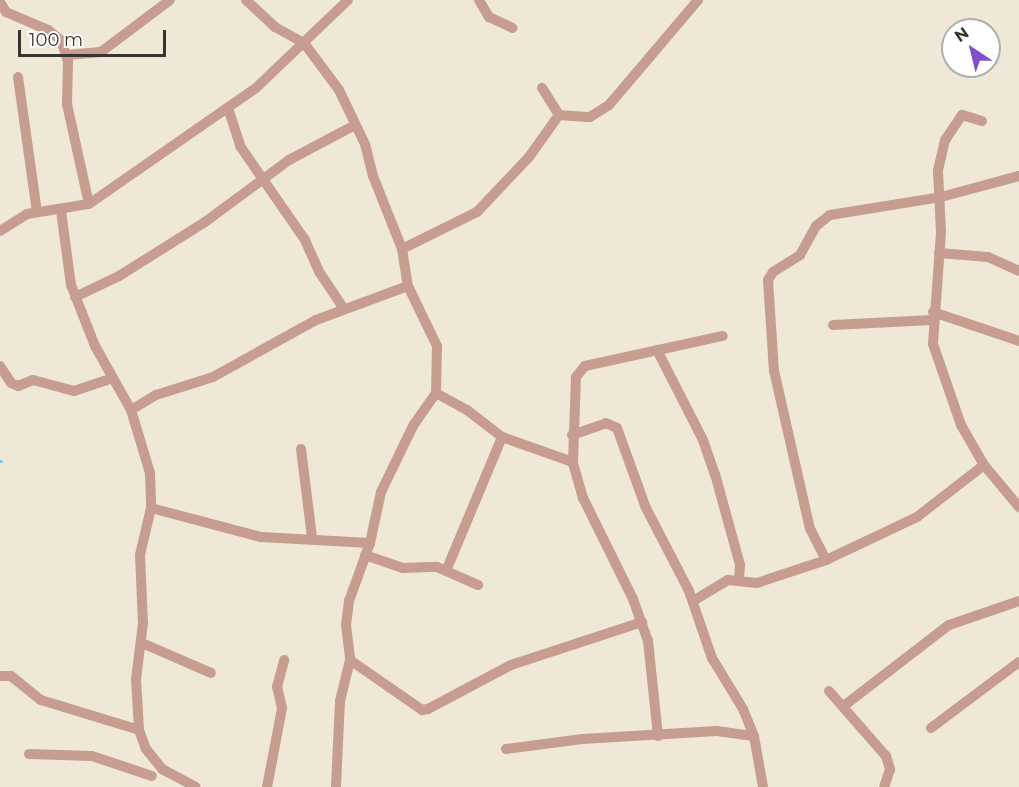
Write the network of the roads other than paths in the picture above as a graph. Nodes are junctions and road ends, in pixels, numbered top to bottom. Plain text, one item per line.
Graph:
1 (170, 0) edge
2 (246, 0) edge
3 (348, 0) edge
4 (479, 0) edge
5 (698, 0) edge
6 (0, 2) edge
7 (3, 11) edge
8 (513, 28) dead end
9 (304, 43) junction
10 (67, 55) junction
11 (18, 77) dead end
12 (542, 88) dead end
13 (228, 108) junction
14 (559, 115) junction
15 (982, 121) dead end
16 (355, 125) junction
17 (1019, 176) edge
18 (262, 177) junction
19 (941, 197) junction
20 (89, 204) junction
21 (61, 211) junction
22 (37, 212) junction
23 (0, 230) edge
24 (402, 249) junction
25 (939, 253) junction
26 (1019, 271) edge
27 (408, 286) junction
28 (75, 297) junction
29 (344, 309) junction
30 (933, 316) junction
31 (833, 325) dead end
32 (723, 336) dead end
33 (1019, 341) edge
34 (657, 350) junction
35 (0, 366) edge
36 (113, 378) junction
37 (436, 393) junction
38 (131, 410) junction
39 (572, 435) junction
40 (502, 436) junction
41 (301, 449) dead end
42 (573, 462) junction
43 (984, 465) junction
44 (1019, 507) edge
45 (151, 508) junction
46 (312, 537) junction
47 (370, 543) junction
48 (365, 555) junction
49 (826, 560) junction
50 (446, 571) junction
51 (739, 579) junction
52 (478, 585) dead end
53 (693, 601) junction
54 (1019, 601) edge
55 (642, 622) junction
56 (142, 643) junction
57 (284, 660) dead end
58 (350, 660) junction
59 (1019, 662) edge
60 (1, 673) edge
61 (210, 673) dead end
62 (829, 691) dead end
63 (845, 705) junction
64 (931, 728) dead end
65 (139, 730) junction
66 (658, 736) junction
67 (754, 736) junction
68 (506, 749) dead end
69 (29, 754) dead end
70 (154, 760) junction
71 (152, 782) edge
72 (196, 787) edge
73 (267, 787) edge
74 (336, 787) edge
75 (763, 787) edge
76 (884, 787) edge

1 - 10 street
2 - 9 street
3 - 9 street
4 - 8 street
5 - 14 street
6 - 7 street
7 - 10 street
9 - 13 street
9 - 16 street
10 - 20 street
11 - 22 street
12 - 14 street
13 - 18 street
13 - 20 street
14 - 24 street
15 - 19 street
16 - 18 street
16 - 24 street
17 - 19 street
18 - 28 street
18 - 29 street
19 - 25 street
19 - 49 street
20 - 21 street
21 - 22 street
21 - 28 street
22 - 23 street
24 - 27 street
25 - 26 street
25 - 30 street
27 - 29 street
27 - 37 street
28 - 36 street
29 - 38 street
30 - 31 street
30 - 33 street
30 - 43 street
32 - 34 street
34 - 39 street
34 - 51 street
35 - 36 street
36 - 38 street
37 - 40 street
37 - 47 street
38 - 45 street
39 - 42 street
39 - 53 street
40 - 42 street
40 - 50 street
41 - 46 street
42 - 55 street
43 - 44 street
43 - 49 street
45 - 46 street
45 - 56 street
46 - 47 street
47 - 48 street
48 - 50 street
48 - 58 street
49 - 51 street
50 - 52 street
51 - 53 street
53 - 67 street
54 - 63 street
55 - 58 street
55 - 66 street
56 - 61 street
56 - 65 street
57 - 73 street
58 - 74 street
59 - 64 street
60 - 65 street
62 - 63 street
63 - 76 street
65 - 70 street
66 - 67 street
66 - 68 street
67 - 75 street
69 - 71 street
70 - 71 street
70 - 72 street

